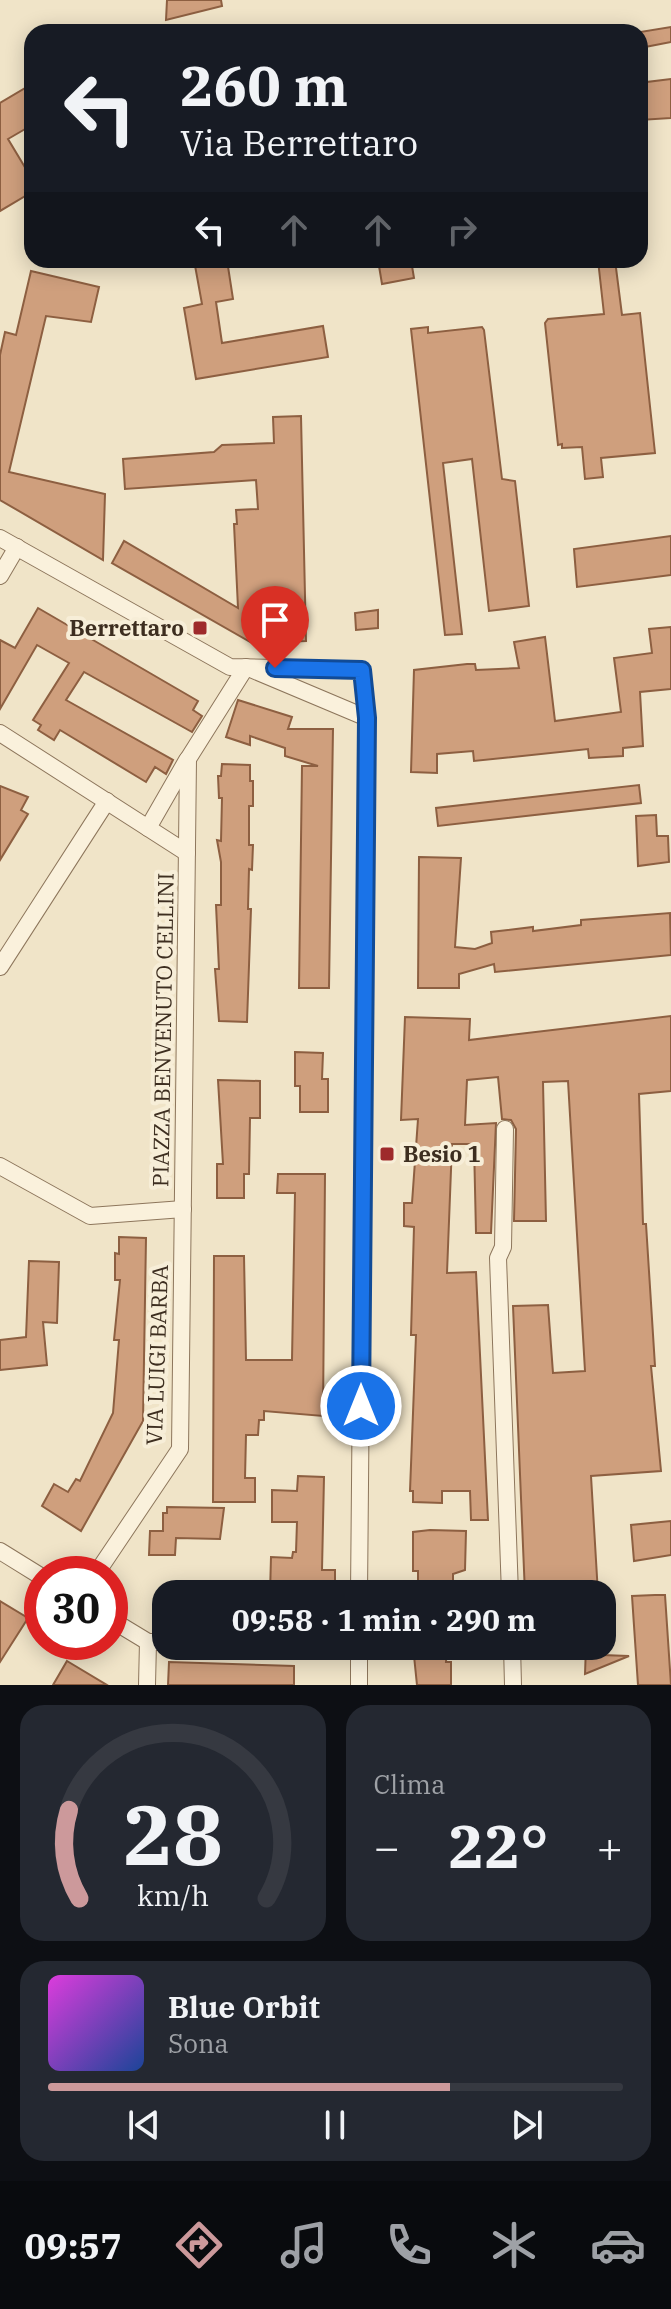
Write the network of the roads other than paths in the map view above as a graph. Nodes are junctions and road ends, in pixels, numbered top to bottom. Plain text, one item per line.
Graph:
1 (0, 538) edge
2 (17, 547) junction
3 (0, 576) edge
4 (246, 667) junction
5 (367, 718) junction
6 (0, 733) edge
7 (188, 759) junction
8 (107, 801) junction
9 (148, 828) junction
10 (187, 853) junction
11 (0, 967) edge
12 (505, 1129) dead end
13 (0, 1166) edge
14 (183, 1209) junction
15 (0, 1551) edge
16 (108, 1556) edge
17 (24, 1566) edge
18 (359, 1580) edge
19 (510, 1580) edge
20 (128, 1630) edge
21 (148, 1642) junction
22 (152, 1642) edge
23 (359, 1660) edge
24 (512, 1660) edge
25 (147, 1685) edge
26 (359, 1685) edge
27 (513, 1685) edge

1 - 2 street
2 - 3 street
2 - 4 street
4 - 5 street
4 - 5 street
4 - 7 street
5 - 18 street
6 - 8 street, PIAZZA BENVENUTO CELLINI
7 - 9 street
7 - 10 street
8 - 9 street, PIAZZA BENVENUTO CELLINI
8 - 11 street
9 - 10 street, PIAZZA BENVENUTO CELLINI
10 - 14 street, PIAZZA BENVENUTO CELLINI
12 - 19 street
13 - 14 street, PIAZZA BENVENUTO CELLINI
14 - 16 street, VIA LUIGI BARBA
15 - 17 street
20 - 21 street
21 - 22 street
21 - 25 street
23 - 26 street
24 - 27 street

